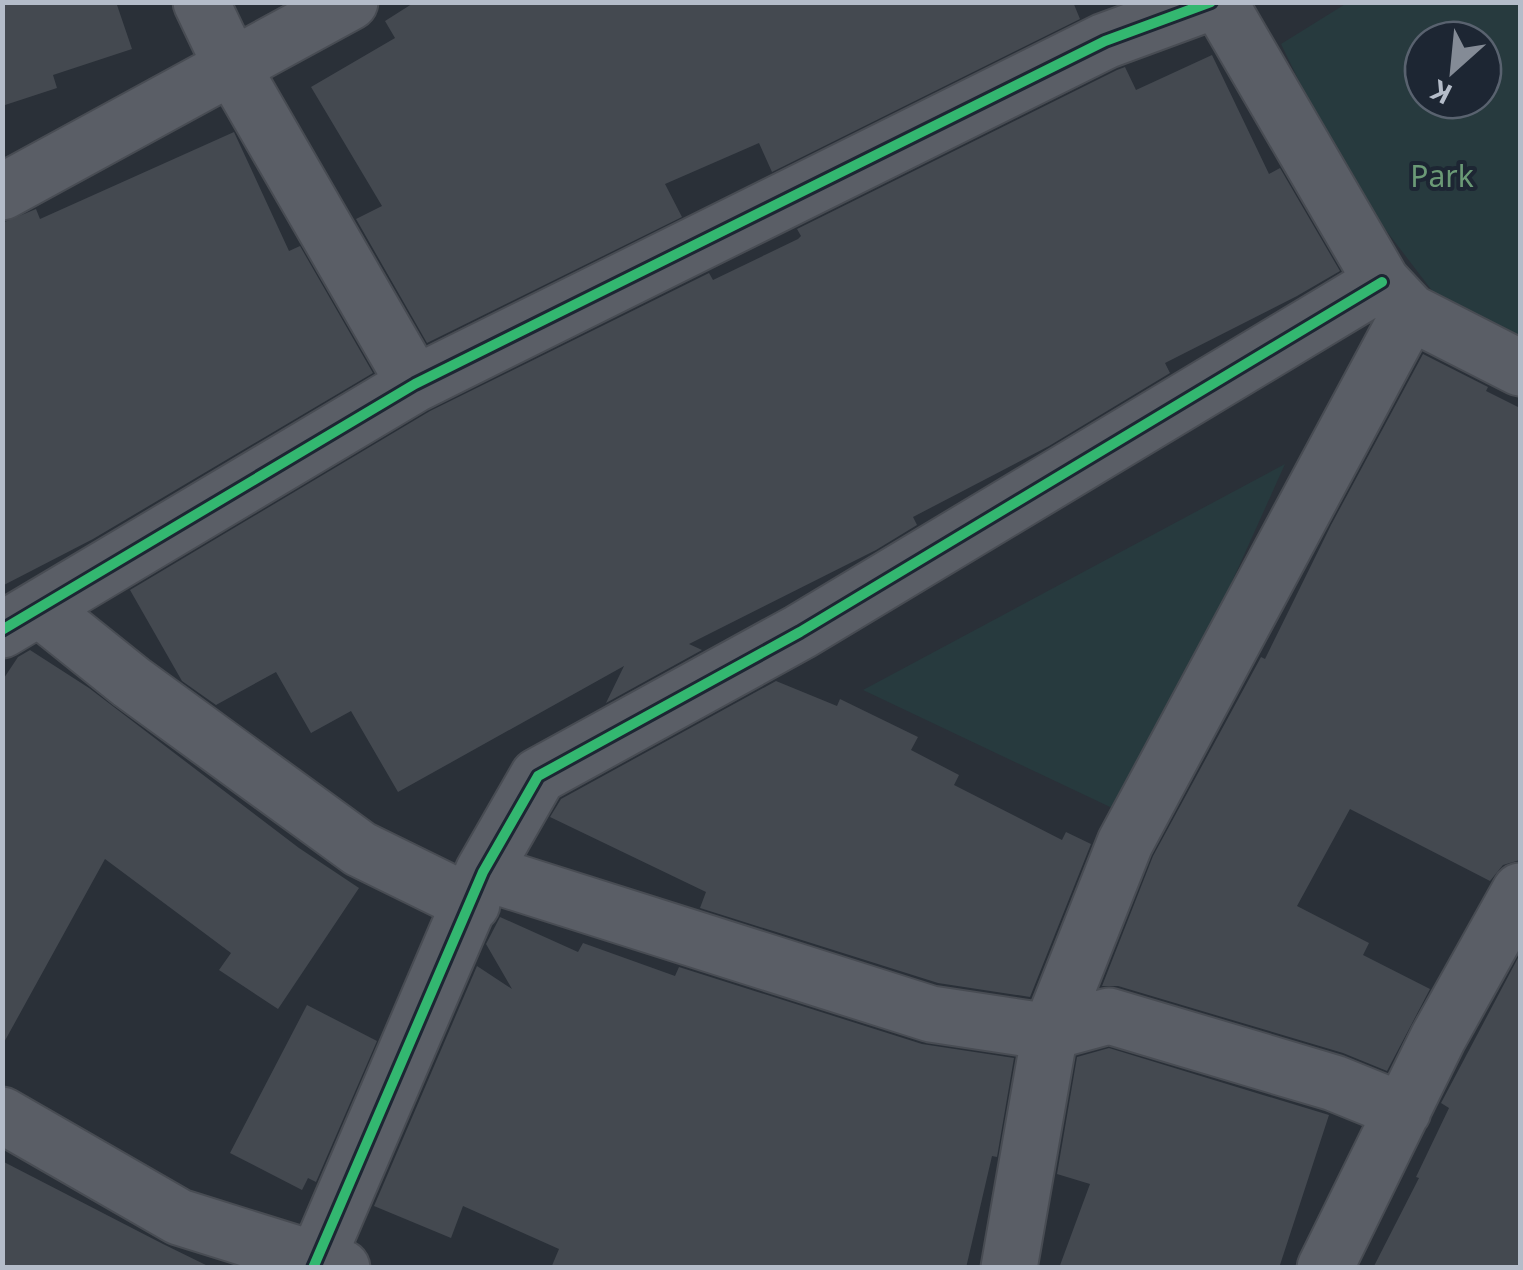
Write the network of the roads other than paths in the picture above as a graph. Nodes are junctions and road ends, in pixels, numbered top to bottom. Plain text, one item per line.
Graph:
1 (201, 2) edge
2 (350, 2) edge
3 (1210, 2) edge
4 (1219, 2) edge
5 (231, 65) junction
6 (2, 192) edge
7 (1396, 297) junction
8 (1520, 368) edge
9 (415, 384) junction
10 (21, 620) edge
11 (478, 888) junction
12 (1520, 891) edge
13 (1050, 1032) junction
14 (1403, 1111) junction
15 (2, 1115) edge
16 (324, 1264) edge
17 (1009, 1268) edge
18 (1325, 1268) edge

1 - 5 street
2 - 5 street
3 - 9 street
4 - 7 street
5 - 6 street
5 - 9 street
7 - 8 street
7 - 11 street
7 - 13 street
9 - 10 street
10 - 11 street
11 - 13 street
11 - 16 street
12 - 14 street
13 - 14 street
13 - 17 street
14 - 18 street
15 - 16 street

